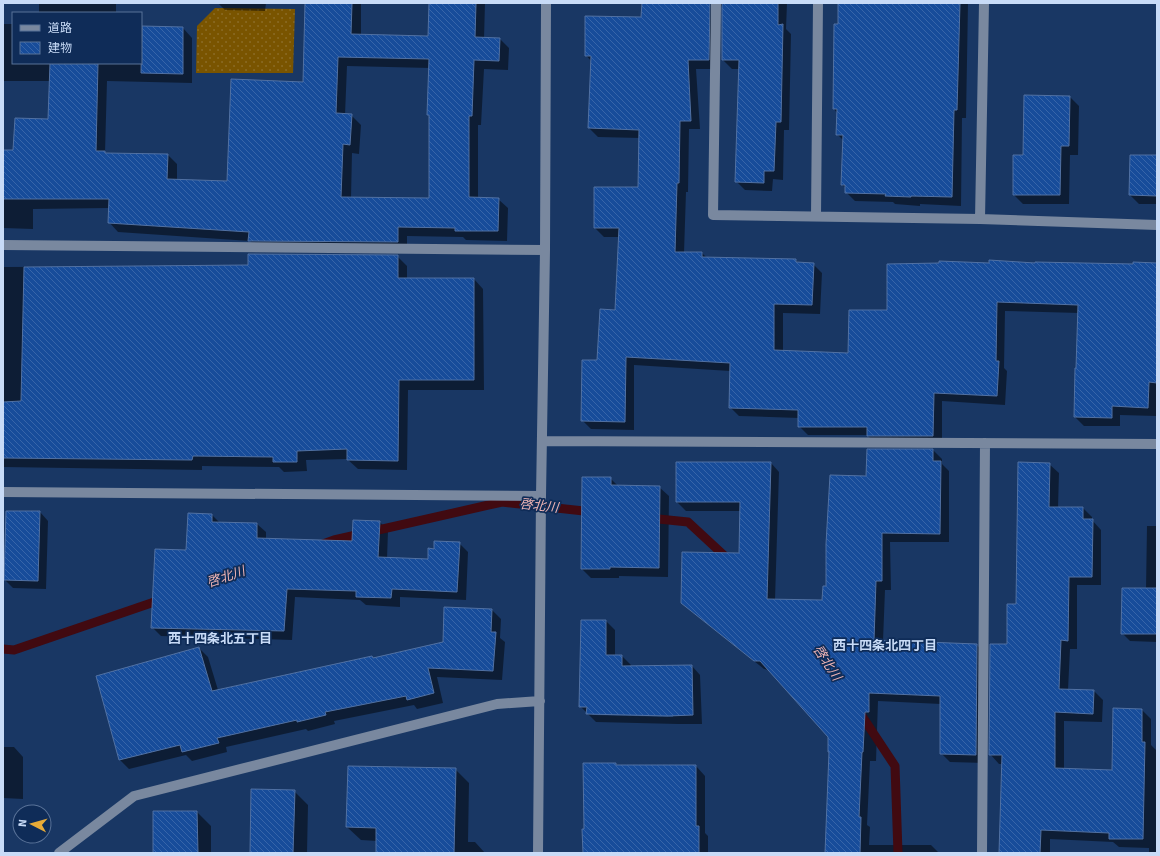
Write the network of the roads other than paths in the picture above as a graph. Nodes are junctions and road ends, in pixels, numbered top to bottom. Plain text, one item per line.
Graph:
1 (546, 3) edge
2 (716, 3) edge
3 (818, 3) edge
4 (984, 3) edge
5 (816, 216) junction
6 (980, 219) junction
7 (1157, 225) edge
8 (3, 245) edge
9 (545, 250) junction
10 (542, 441) junction
11 (985, 443) junction
12 (1157, 444) edge
13 (3, 492) edge
14 (540, 496) junction
15 (540, 701) junction
16 (59, 853) edge
17 (538, 853) edge
18 (982, 853) edge

1 - 9 street
2 - 5 street
3 - 5 street
4 - 6 street
5 - 6 street
6 - 7 street
8 - 9 street
9 - 10 street
10 - 11 street
10 - 14 street
11 - 12 street
11 - 18 street
13 - 14 street
14 - 15 street
15 - 16 street
15 - 17 street

